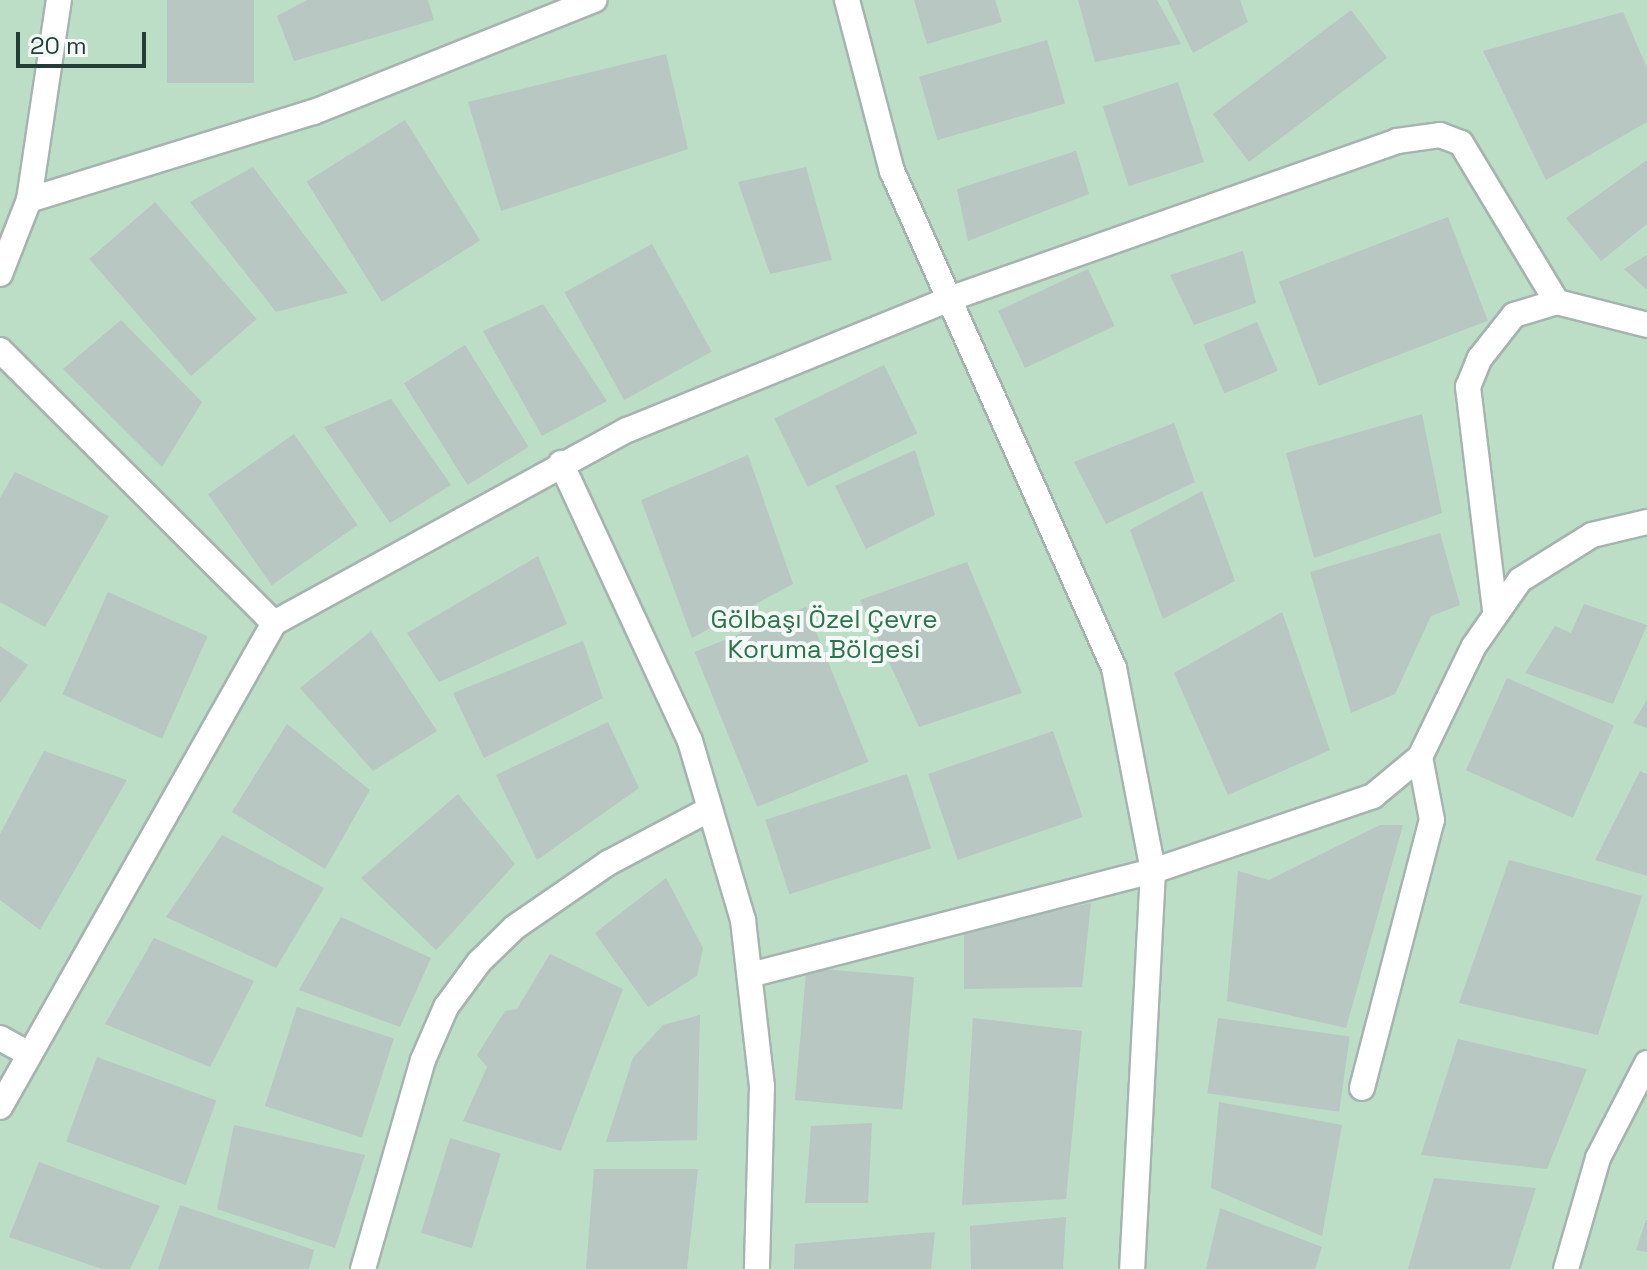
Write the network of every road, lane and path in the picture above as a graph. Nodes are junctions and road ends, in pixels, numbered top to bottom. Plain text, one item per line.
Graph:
1 (40, 0) edge
2 (59, 0) edge
3 (594, 0) edge
4 (847, 0) edge
5 (53, 62) junction
6 (29, 200) junction
7 (0, 274) edge
8 (949, 299) junction
9 (1557, 302) junction
10 (1647, 325) edge
11 (0, 350) edge
12 (561, 463) junction
13 (1647, 522) edge
14 (1495, 610) junction
15 (274, 623) junction
16 (1420, 757) junction
17 (710, 809) junction
18 (1153, 871) junction
19 (750, 975) junction
20 (0, 1038) edge
21 (27, 1053) junction
22 (1647, 1063) edge
23 (1362, 1088) dead end
24 (0, 1107) edge
25 (363, 1269) edge
26 (757, 1269) edge
27 (1132, 1269) edge
28 (1566, 1269) edge

1 - 5 street
2 - 5 street
3 - 6 street
4 - 8 street
5 - 6 street
6 - 7 street
8 - 9 street
8 - 12 street
8 - 18 street
9 - 10 street
9 - 14 street
11 - 15 street
12 - 15 street
12 - 17 street
13 - 14 street
14 - 16 street
15 - 21 street
16 - 18 street
16 - 23 street
17 - 19 street
17 - 25 street
18 - 19 street
18 - 27 street
19 - 26 street
20 - 21 street
21 - 24 street
22 - 28 street

